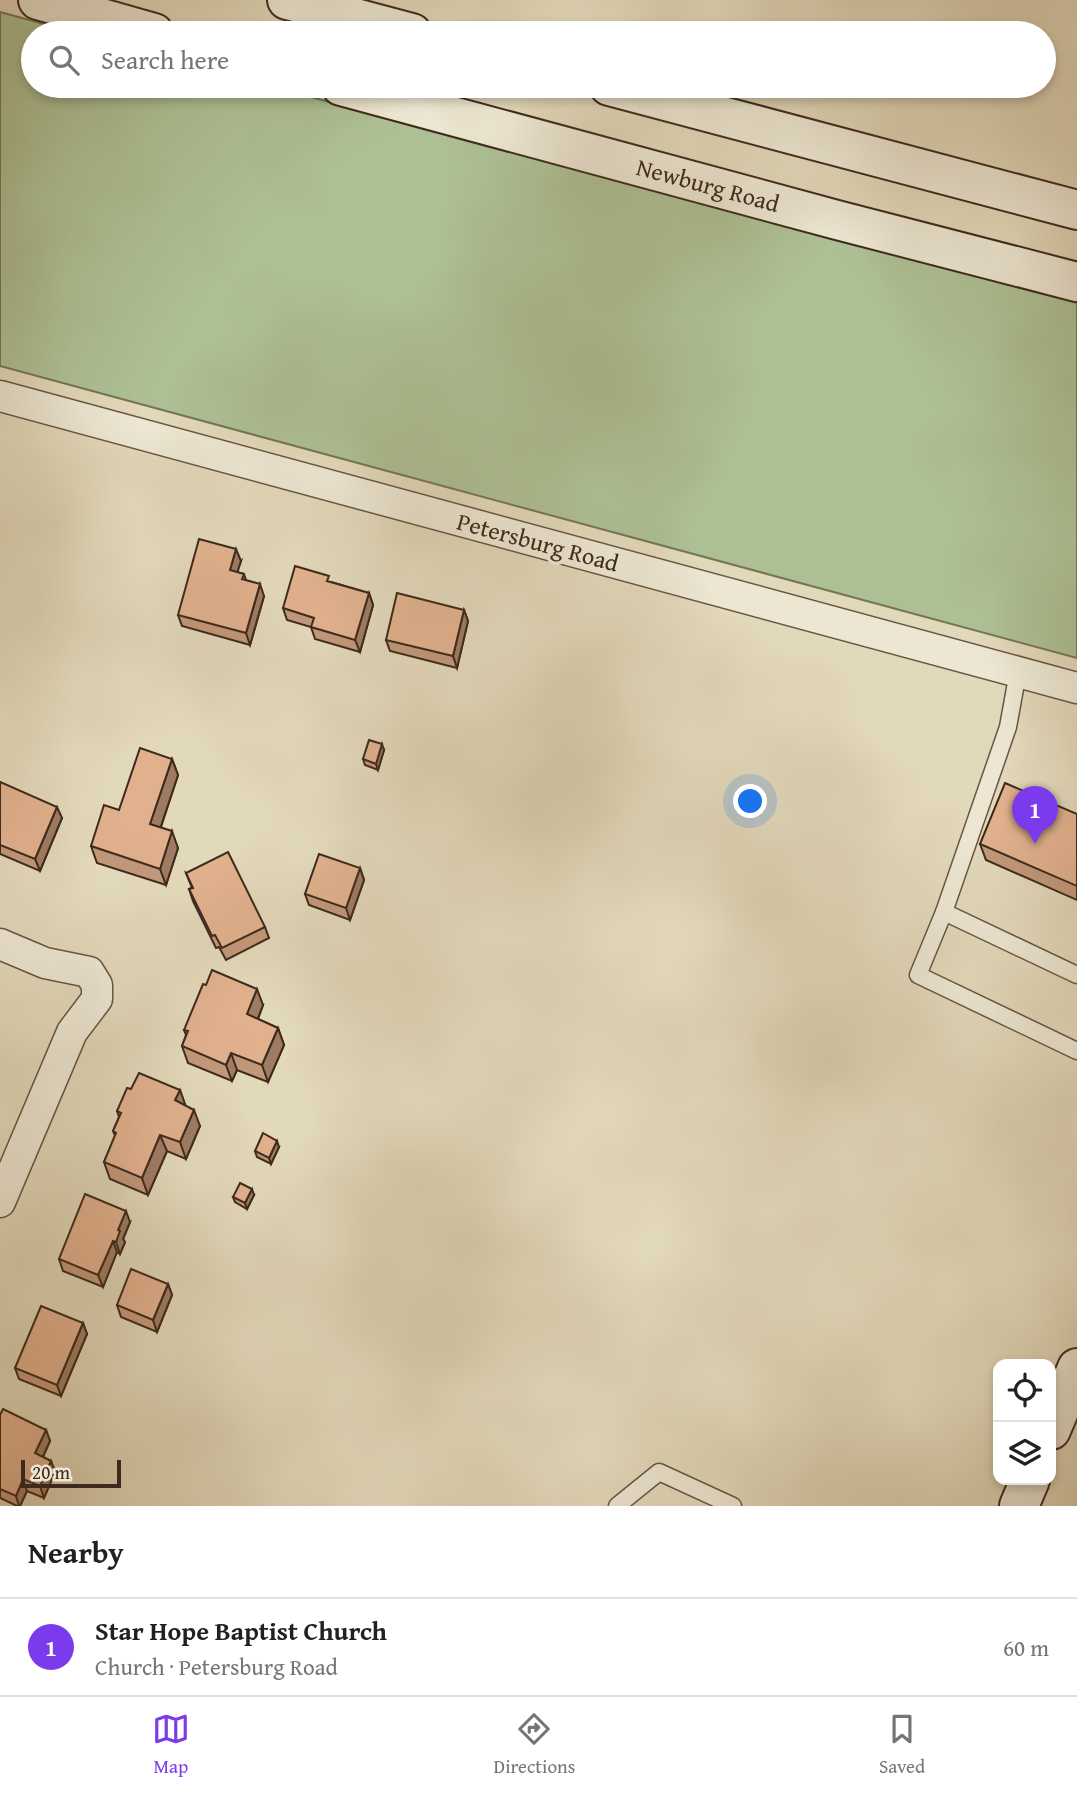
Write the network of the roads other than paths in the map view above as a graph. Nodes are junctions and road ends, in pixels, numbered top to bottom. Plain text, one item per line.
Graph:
1 (38, 0) edge
2 (287, 0) edge
3 (97, 7) edge
4 (128, 21) edge
5 (367, 21) edge
6 (385, 98) edge
7 (654, 98) edge
8 (1077, 210) edge
9 (1077, 282) edge
10 (0, 396) edge
11 (1017, 672) junction
12 (1077, 688) edge
13 (944, 912) junction
14 (0, 944) edge
15 (1077, 975) edge
16 (1077, 1051) edge
17 (0, 1202) edge
18 (1077, 1368) edge
19 (1054, 1422) edge
20 (1028, 1485) edge
21 (617, 1506) edge
22 (733, 1506) edge
23 (1019, 1506) edge

1 - 3 main road
2 - 5 main road
3 - 4 main road
6 - 9 main road, Newburg Road
7 - 8 main road
10 - 11 street, Petersburg Road
11 - 12 street, Petersburg Road
11 - 13 lane
13 - 15 lane
13 - 16 lane
14 - 17 street
18 - 19 main road
20 - 23 main road
21 - 22 lane

